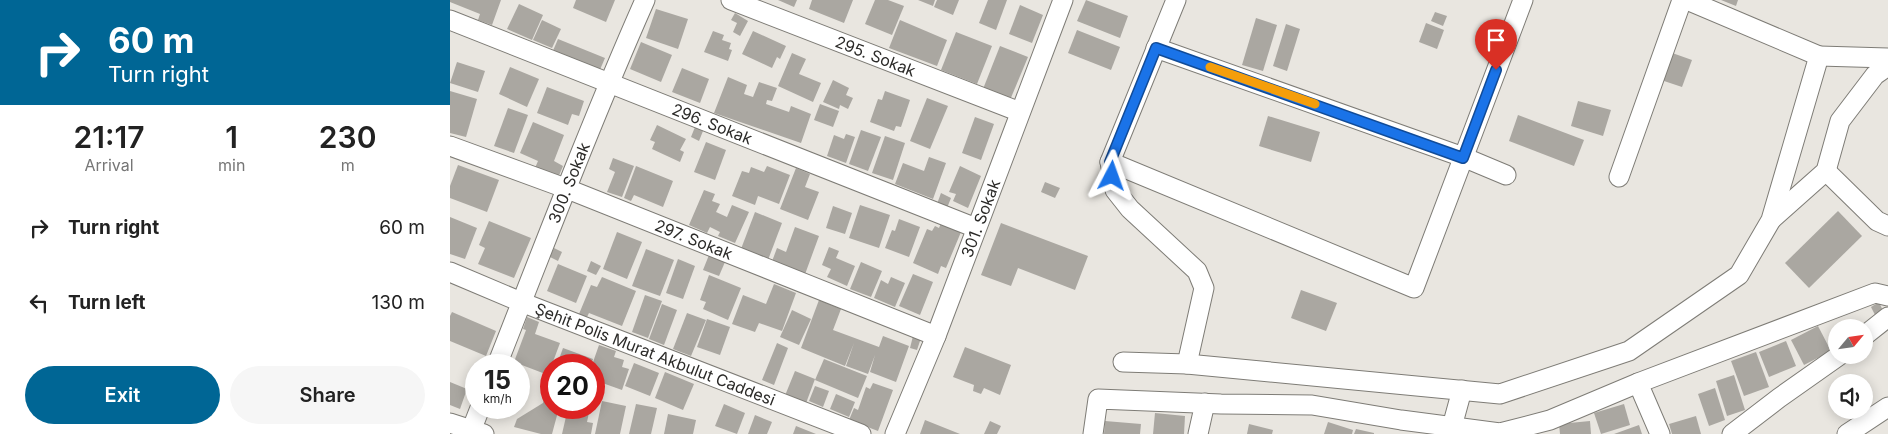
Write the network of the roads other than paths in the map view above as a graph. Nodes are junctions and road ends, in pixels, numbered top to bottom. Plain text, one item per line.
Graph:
1 (645, 0) edge
2 (731, 0) edge
3 (1063, 0) edge
4 (1176, 0) edge
5 (1522, 0) edge
6 (1682, 0) edge
7 (1687, 0) edge
8 (450, 20) edge
9 (1156, 48) junction
10 (1819, 56) junction
11 (1888, 58) edge
12 (1888, 66) edge
13 (609, 81) junction
14 (1020, 112) junction
15 (450, 146) edge
16 (1463, 158) junction
17 (1110, 162) junction
18 (1826, 171) junction
19 (1506, 175) dead end
20 (1619, 177) dead end
21 (566, 188) junction
22 (1771, 220) junction
23 (1888, 226) edge
24 (976, 228) junction
25 (450, 272) edge
26 (1888, 296) edge
27 (521, 302) junction
28 (1888, 317) edge
29 (1873, 329) edge
30 (936, 336) junction
31 (501, 354) edge
32 (1123, 362) dead end
33 (1828, 363) edge
34 (1186, 364) junction
35 (1638, 383) junction
36 (1462, 390) junction
37 (1205, 404) junction
38 (1888, 406) edge
39 (479, 419) edge
40 (450, 423) edge
41 (1550, 427) edge
42 (1451, 430) edge
43 (478, 432) edge
44 (861, 434) edge
45 (895, 434) edge
46 (1092, 434) edge
47 (1198, 434) edge
48 (1660, 434) edge
49 (1732, 434) edge
50 (1846, 434) edge

1 - 13 street, 300. Sokak
2 - 14 street, 295. Sokak
3 - 14 street, 301. Sokak
4 - 9 street
5 - 16 street
6 - 20 street
7 - 10 street
8 - 13 street, 296. Sokak
9 - 16 street
9 - 17 street
10 - 11 street
10 - 22 street
12 - 18 street
13 - 21 street, 300. Sokak
13 - 24 street, 296. Sokak
14 - 24 street, 301. Sokak
15 - 21 street, 297. Sokak
16 - 17 street
16 - 19 street
17 - 34 street
18 - 22 street
18 - 23 street
21 - 27 street, 300. Sokak
21 - 30 street, 297. Sokak
22 - 36 street
24 - 30 street, 301. Sokak
25 - 27 street, Şehit Polis Murat Akbulut Caddesi
26 - 35 street
27 - 31 street, 300. Sokak
27 - 44 street, Şehit Polis Murat Akbulut Caddesi
28 - 29 street
30 - 45 street, 301. Sokak
32 - 34 street
33 - 49 street
34 - 36 street
35 - 41 street
35 - 48 street
36 - 42 street
37 - 42 street
37 - 46 street
37 - 47 street
38 - 50 street
39 - 43 street
40 - 43 street
41 - 42 street

